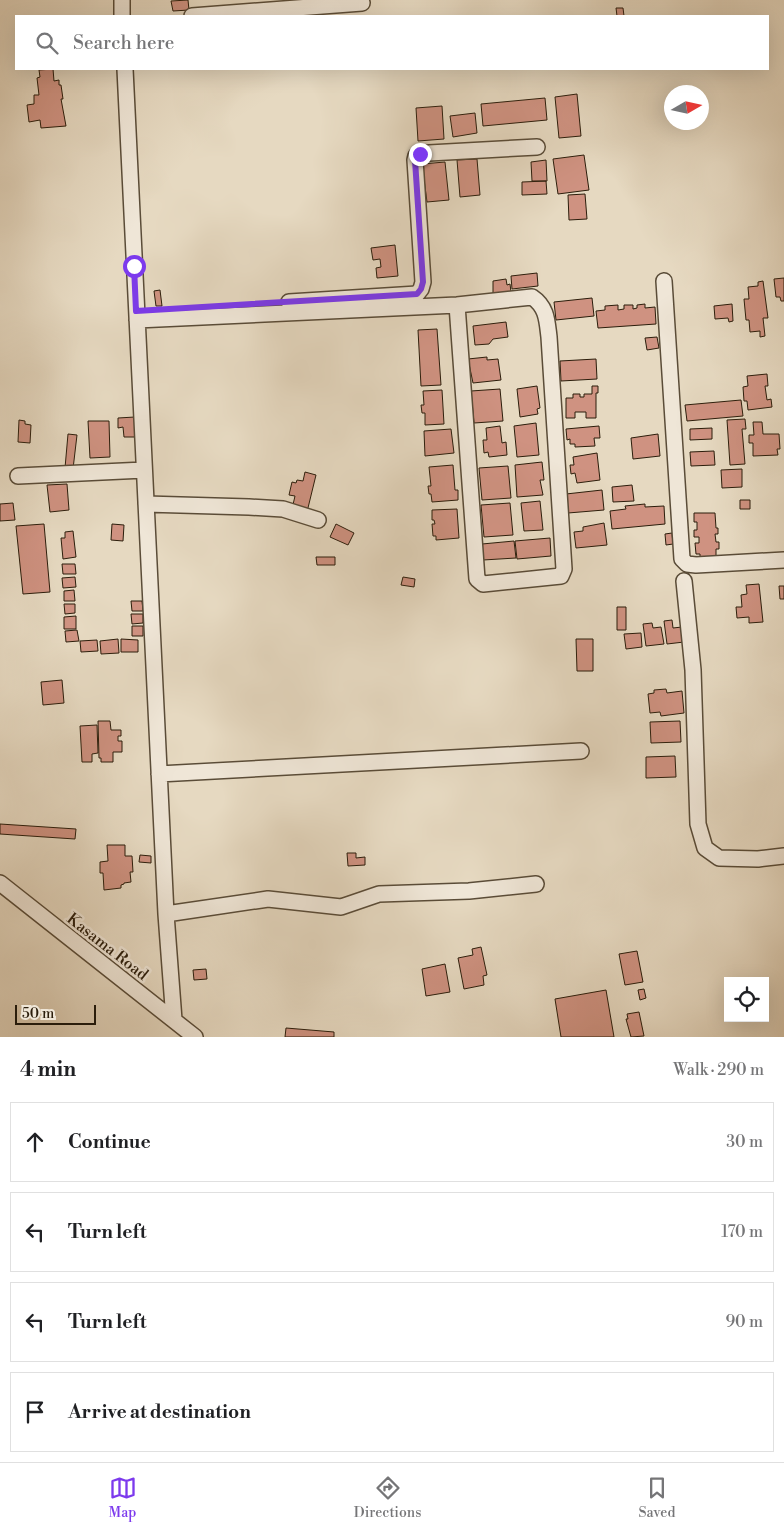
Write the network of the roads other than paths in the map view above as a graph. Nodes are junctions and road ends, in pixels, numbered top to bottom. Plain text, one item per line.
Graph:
1 (122, 0) edge
2 (362, 3) dead end
3 (122, 15) edge
4 (205, 15) edge
5 (125, 70) edge
6 (537, 147) dead end
7 (664, 281) dead end
8 (457, 305) junction
9 (137, 315) junction
10 (144, 470) junction
11 (18, 476) dead end
12 (146, 504) junction
13 (318, 520) dead end
14 (784, 560) edge
15 (684, 580) dead end
16 (580, 751) dead end
17 (159, 774) junction
18 (784, 856) edge
19 (0, 883) edge
20 (536, 884) dead end
21 (166, 914) junction
22 (174, 1020) junction
23 (195, 1037) edge

1 - 3 street
2 - 4 street
5 - 9 street
6 - 9 street
7 - 14 street
8 - 8 street
8 - 9 street
9 - 10 street
10 - 11 street
10 - 12 street
12 - 13 street
12 - 17 street
15 - 18 street
16 - 17 street
17 - 21 street
19 - 22 street, Kasama Road
20 - 21 street
21 - 22 street
22 - 23 street, Kasama Road

